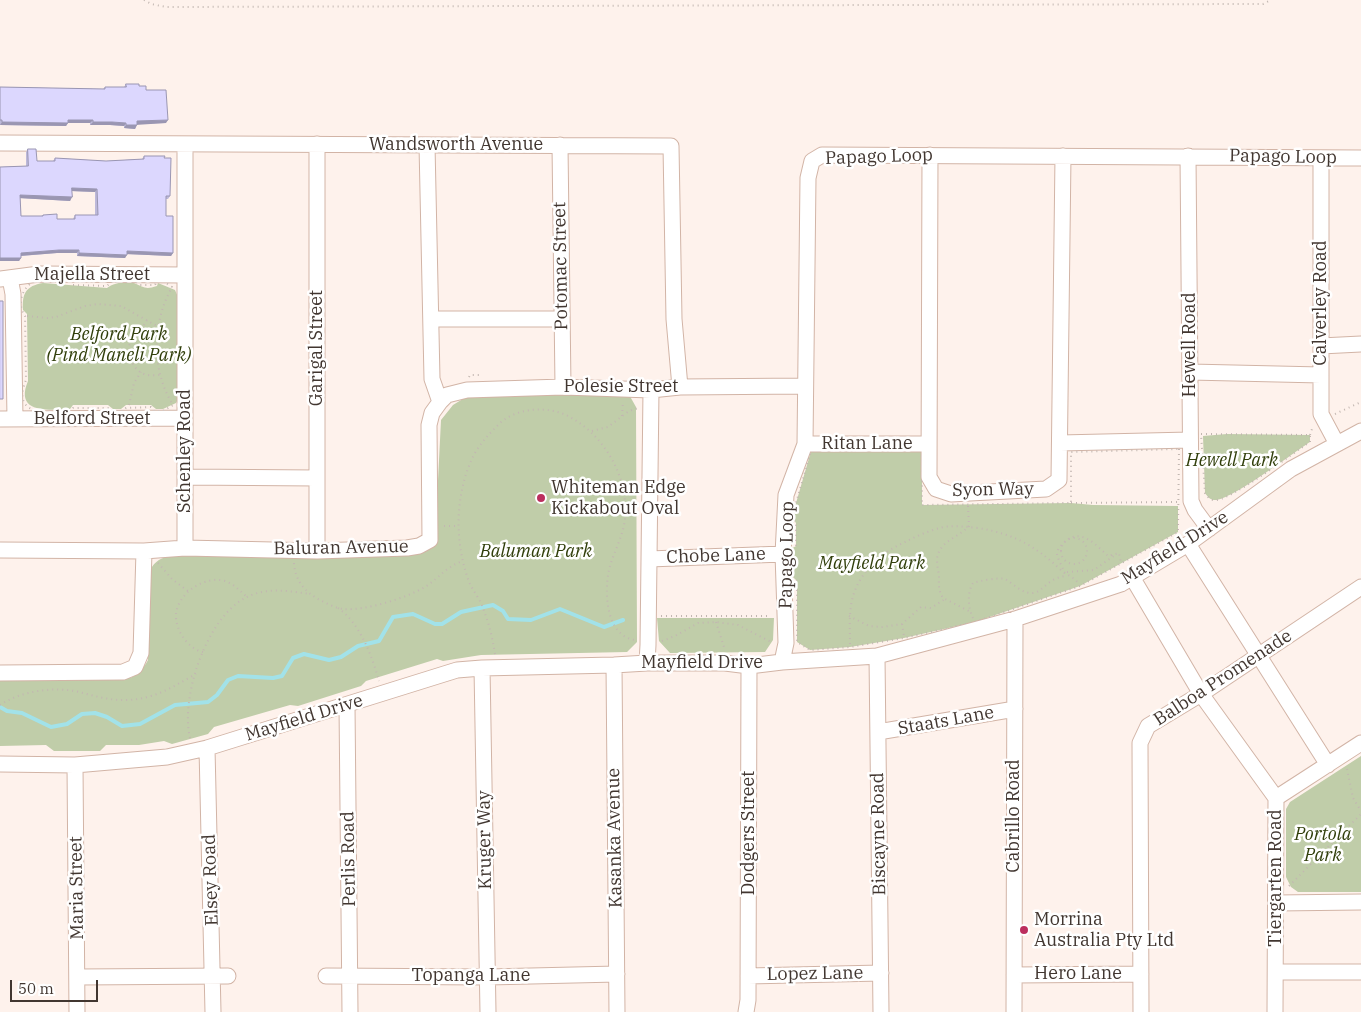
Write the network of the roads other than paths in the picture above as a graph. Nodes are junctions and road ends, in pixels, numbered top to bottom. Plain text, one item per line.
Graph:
1 (0, 144) edge
2 (185, 144) junction
3 (317, 144) junction
4 (427, 145) junction
5 (560, 145) junction
6 (930, 155) junction
7 (1063, 156) junction
8 (1188, 156) junction
9 (1321, 158) junction
10 (1361, 158) edge
11 (184, 275) junction
12 (5, 279) edge
13 (431, 319) junction
14 (562, 319) junction
15 (1361, 344) edge
16 (1321, 346) junction
17 (1190, 372) junction
18 (1320, 375) junction
19 (805, 386) junction
20 (563, 387) junction
21 (680, 388) junction
22 (651, 390) junction
23 (440, 402) junction
24 (185, 418) junction
25 (8, 419) edge
26 (1361, 431) edge
27 (1190, 440) junction
28 (1060, 443) junction
29 (805, 444) junction
30 (928, 444) junction
31 (1337, 444) junction
32 (185, 477) junction
33 (317, 478) junction
34 (1209, 529) junction
35 (1188, 544) junction
36 (185, 548) junction
37 (0, 550) edge
38 (144, 551) junction
39 (317, 551) junction
40 (783, 554) junction
41 (649, 559) junction
42 (1132, 577) junction
43 (1361, 587) edge
44 (1015, 619) junction
45 (877, 656) junction
46 (1258, 656) junction
47 (782, 662) junction
48 (647, 663) junction
49 (614, 665) junction
50 (750, 666) junction
51 (482, 668) junction
52 (0, 674) edge
53 (1201, 694) junction
54 (347, 705) junction
55 (1015, 709) junction
56 (878, 732) junction
57 (1361, 743) edge
58 (207, 748) junction
59 (0, 764) edge
60 (75, 764) junction
61 (1328, 765) junction
62 (1276, 798) junction
63 (1361, 902) edge
64 (1276, 903) junction
65 (1276, 972) junction
66 (1361, 972) edge
67 (882, 973) junction
68 (617, 974) junction
69 (1014, 974) junction
70 (1141, 974) junction
71 (221, 976) junction
72 (326, 976) dead end
73 (350, 976) junction
74 (488, 976) junction
75 (748, 976) junction
76 (78, 978) junction
77 (748, 1008) edge
78 (77, 1012) edge
79 (213, 1012) edge
80 (350, 1012) edge
81 (488, 1012) edge
82 (617, 1012) edge
83 (881, 1012) edge
84 (1014, 1012) edge
85 (1141, 1012) edge
86 (1275, 1012) edge

1 - 2 street, Wandsworth Avenue
2 - 3 street, Wandsworth Avenue
2 - 11 street, Schenley Road
3 - 4 street, Wandsworth Avenue
3 - 33 street, Garigal Street
4 - 5 street, Wandsworth Avenue
4 - 13 street
5 - 14 street, Potomac Street
5 - 21 street, Wandsworth Avenue
6 - 7 street, Papago Loop
6 - 19 street, Papago Loop
6 - 30 street, Syon Way
7 - 8 street, Papago Loop
7 - 28 street, Syon Way
8 - 9 street, Papago Loop
8 - 17 street, Hewell Road
9 - 10 street, Papago Loop
9 - 16 street, Calverley Road
11 - 12 street, Majella Street
11 - 24 street, Schenley Road
12 - 25 street
13 - 14 street
13 - 23 street
14 - 20 street, Potomac Street
15 - 16 street
16 - 18 street, Calverley Road
17 - 18 street
17 - 27 street, Hewell Road
18 - 31 street, Calverley Road
19 - 21 street, Polesie Street
19 - 29 street, Papago Loop
20 - 22 street, Polesie Street
20 - 23 street, Polesie Street
21 - 22 street, Polesie Street
22 - 41 street
23 - 39 street, Baluran Avenue
24 - 25 street, Belford Street
24 - 32 street, Schenley Road
26 - 31 street, Mayfield Drive
27 - 28 street
27 - 34 street, Hewell Road
28 - 30 street, Syon Way
29 - 30 street, Ritan Lane
29 - 40 street, Papago Loop
31 - 34 street, Mayfield Drive
32 - 33 street
32 - 36 street, Schenley Road
33 - 39 street, Garigal Street
34 - 35 street, Mayfield Drive
35 - 42 street, Mayfield Drive
35 - 46 street
36 - 38 street, Baluran Avenue
36 - 39 street, Baluran Avenue
37 - 38 street, Baluran Avenue
38 - 52 street
40 - 41 street, Chobe Lane
40 - 47 street, Papago Loop
41 - 48 street
42 - 44 street, Mayfield Drive
42 - 53 street, Tiergarten Road
43 - 46 street, Balboa Promenade
44 - 45 street, Mayfield Drive
44 - 55 street, Cabrillo Road
45 - 47 street, Mayfield Drive
45 - 56 street, Biscayne Road
46 - 53 street, Balboa Promenade
46 - 61 street
47 - 50 street, Mayfield Drive
48 - 49 street, Mayfield Drive
48 - 50 street, Mayfield Drive
49 - 51 street, Mayfield Drive
49 - 68 street, Kasanka Avenue
50 - 75 street, Dodgers Street
51 - 54 street, Mayfield Drive
51 - 74 street, Kruger Way
53 - 62 street, Tiergarten Road
53 - 70 street, Balboa Promenade
54 - 58 street, Mayfield Drive
54 - 73 street, Perlis Road
55 - 56 street, Staats Lane
55 - 69 street, Cabrillo Road
56 - 67 street, Biscayne Road
57 - 61 street
58 - 60 street, Mayfield Drive
58 - 71 street, Elsey Road
59 - 60 street, Mayfield Drive
60 - 76 street, Maria Street
61 - 62 street
62 - 64 street, Tiergarten Road
63 - 64 street
64 - 65 street, Tiergarten Road
65 - 66 street
65 - 86 street, Tiergarten Road
67 - 75 street, Lopez Lane
67 - 83 street, Biscayne Road
68 - 74 street, Topanga Lane
68 - 82 street, Kasanka Avenue
69 - 70 street, Hero Lane
69 - 84 street, Cabrillo Road
70 - 85 street, Balboa Promenade
71 - 76 street
71 - 79 street, Elsey Road
72 - 73 street, Topanga Lane
73 - 74 street, Topanga Lane
73 - 80 street, Perlis Road
74 - 81 street, Kruger Way
75 - 77 street, Dodgers Street
76 - 78 street, Maria Street

